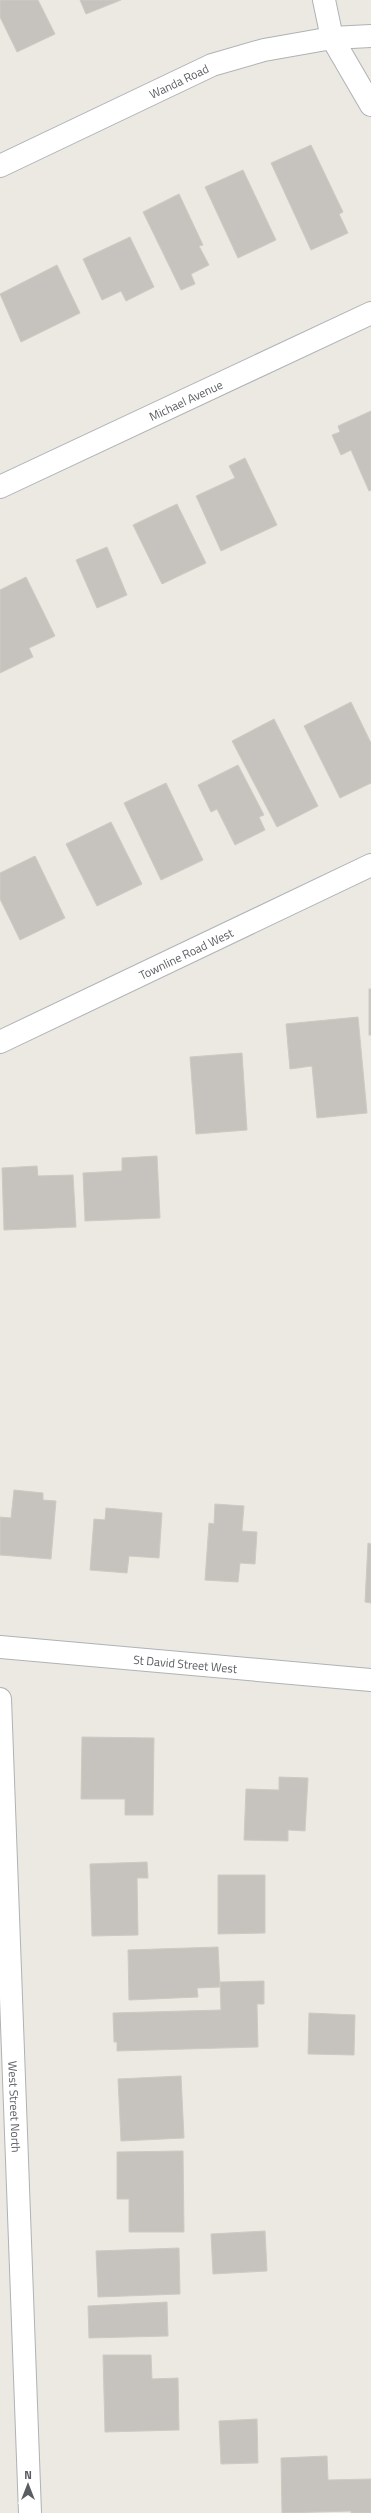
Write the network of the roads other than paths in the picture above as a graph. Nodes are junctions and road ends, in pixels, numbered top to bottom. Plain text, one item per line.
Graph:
1 (324, 0) edge
2 (371, 36) edge
3 (332, 38) junction
4 (371, 104) edge
5 (0, 166) edge
6 (371, 313) edge
7 (0, 488) edge
8 (371, 865) edge
9 (0, 1042) edge
10 (0, 1646) edge
11 (371, 1680) edge
12 (0, 1700) edge
13 (30, 2513) edge

1 - 3 street
2 - 3 street, Wanda Road
3 - 4 street
3 - 5 street, Wanda Road
6 - 7 street, Michael Avenue
8 - 9 street, Townline Road West
10 - 11 street, St David Street West
12 - 13 street, West Street North

